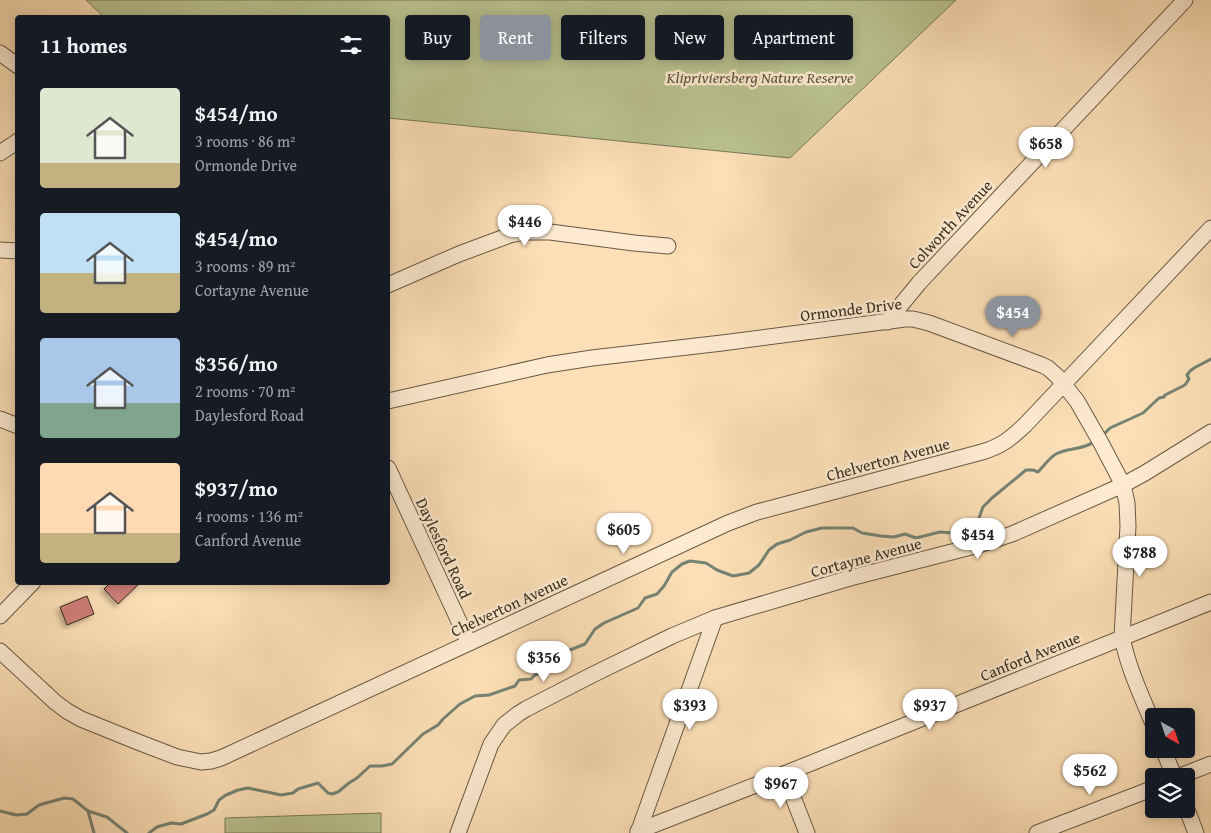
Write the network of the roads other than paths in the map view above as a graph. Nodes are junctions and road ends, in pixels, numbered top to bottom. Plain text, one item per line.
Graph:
1 (1185, 0) edge
2 (0, 53) edge
3 (15, 64) edge
4 (15, 143) edge
5 (0, 153) edge
6 (1211, 228) edge
7 (668, 246) dead end
8 (0, 250) edge
9 (15, 251) edge
10 (390, 284) edge
11 (887, 322) junction
12 (1063, 384) junction
13 (390, 401) edge
14 (0, 419) edge
15 (15, 425) edge
16 (1211, 432) edge
17 (390, 472) edge
18 (1122, 485) junction
19 (30, 585) edge
20 (1211, 602) edge
21 (0, 616) edge
22 (715, 618) junction
23 (1122, 637) junction
24 (469, 643) junction
25 (0, 651) edge
26 (1147, 708) edge
27 (1211, 764) edge
28 (1195, 770) edge
29 (784, 774) junction
30 (1145, 791) edge
31 (1190, 818) edge
32 (638, 832) edge
33 (458, 833) edge
34 (807, 833) edge
35 (1037, 833) edge
36 (1196, 833) edge

1 - 11 street, Colworth Avenue
2 - 3 street
4 - 5 street
6 - 12 street, Chelverton Avenue
7 - 10 street
8 - 9 street
11 - 12 street, Ormonde Drive
11 - 13 street, Ormonde Drive
12 - 18 street, Ormonde Drive
12 - 24 street, Chelverton Avenue
14 - 15 street
16 - 18 street, Cortayne Avenue
17 - 24 street, Daylesford Road
18 - 22 street, Cortayne Avenue
18 - 23 street, Ormonde Drive
19 - 21 street
20 - 23 street, Canford Avenue
22 - 32 street
22 - 33 street
23 - 26 street, Ormonde Drive
23 - 29 street, Canford Avenue
24 - 25 street, Chelverton Avenue
27 - 28 street
29 - 32 street, Canford Avenue
29 - 34 street
30 - 35 street
31 - 36 street

